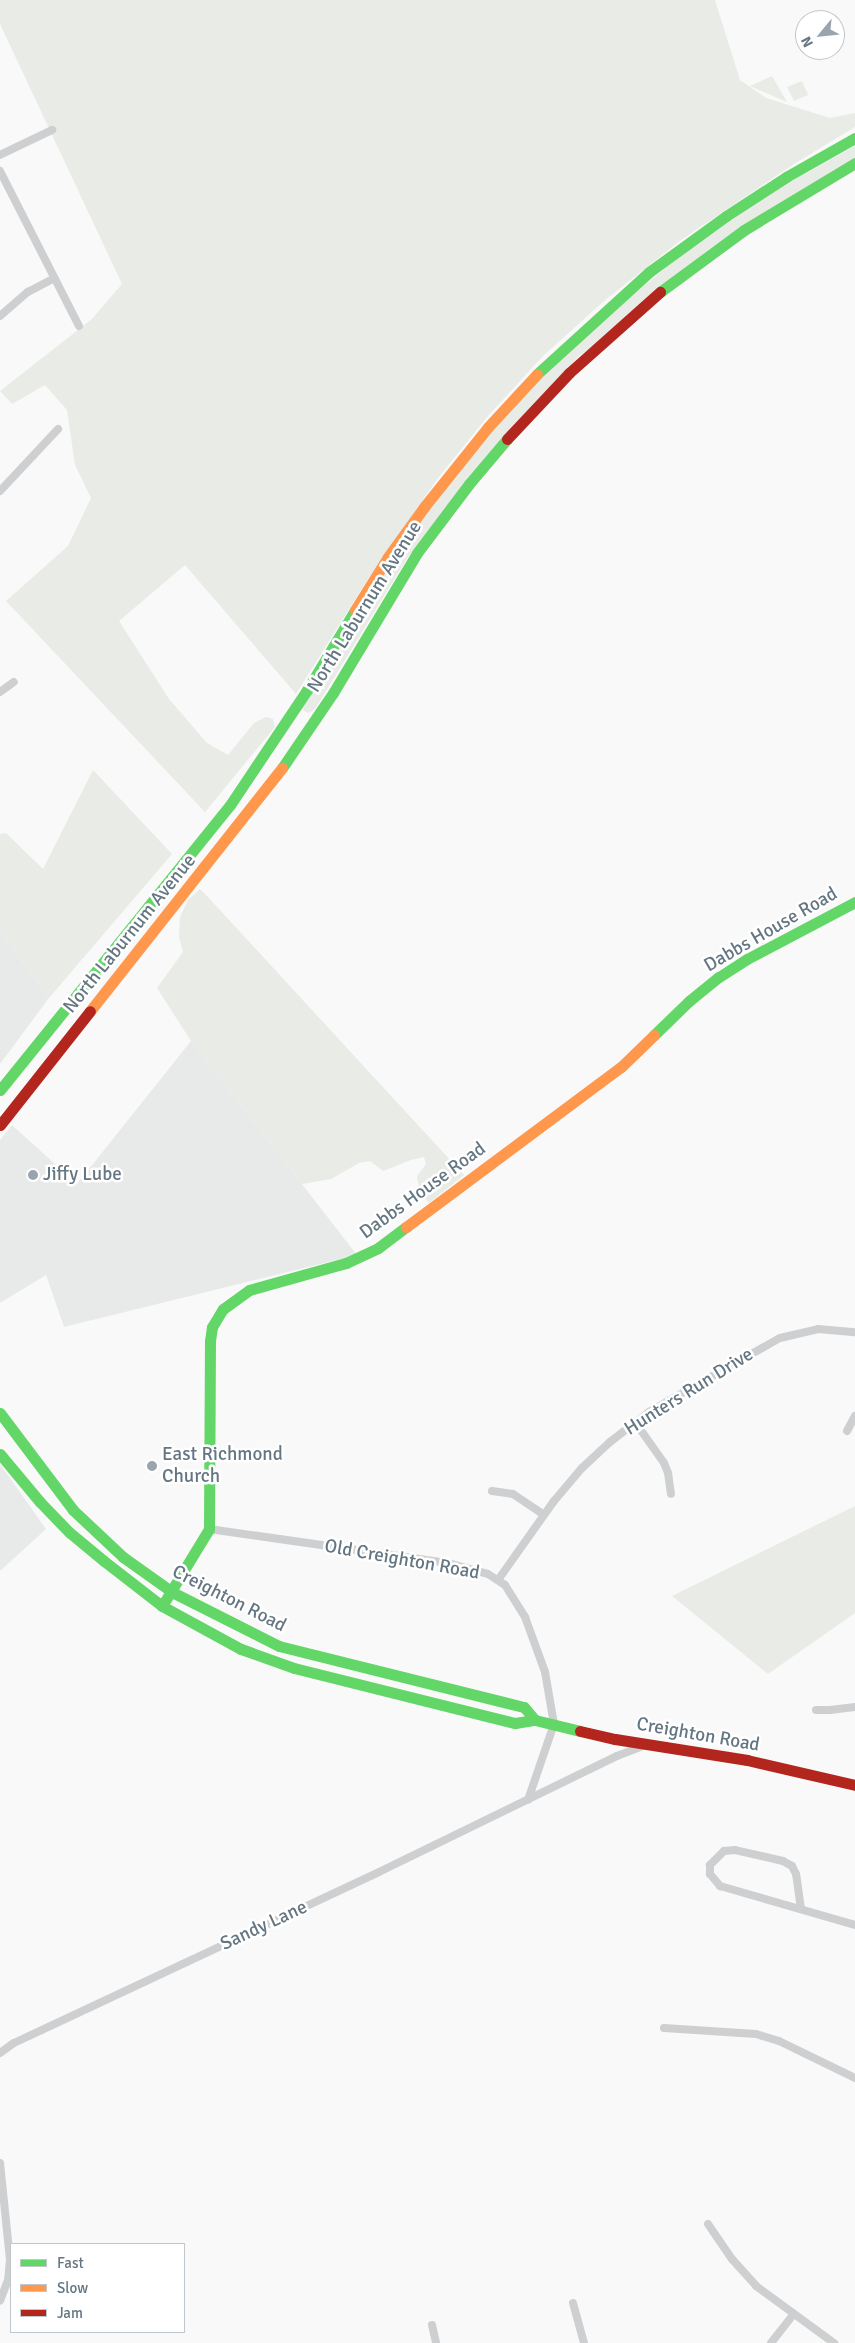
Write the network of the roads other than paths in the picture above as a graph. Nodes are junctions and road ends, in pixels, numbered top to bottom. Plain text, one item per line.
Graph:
1 (52, 130) dead end
2 (855, 138) edge
3 (0, 155) edge
4 (855, 163) edge
5 (0, 172) edge
6 (54, 278) junction
7 (0, 316) edge
8 (78, 326) dead end
9 (58, 429) dead end
10 (0, 492) edge
11 (14, 682) dead end
12 (0, 692) edge
13 (855, 902) edge
14 (0, 1090) edge
15 (0, 1125) edge
16 (855, 1332) edge
17 (0, 1413) edge
18 (855, 1416) edge
19 (635, 1422) junction
20 (847, 1432) dead end
21 (0, 1454) edge
22 (492, 1491) dead end
23 (671, 1494) dead end
24 (544, 1515) junction
25 (208, 1529) junction
26 (498, 1580) junction
27 (172, 1592) junction
28 (162, 1606) junction
29 (855, 1707) edge
30 (816, 1710) dead end
31 (535, 1720) junction
32 (554, 1724) junction
33 (651, 1743) junction
34 (855, 1785) edge
35 (528, 1800) junction
36 (801, 1909) junction
37 (855, 1924) edge
38 (664, 2028) dead end
39 (0, 2053) edge
40 (855, 2078) edge
41 (0, 2162) edge
42 (708, 2224) dead end
43 (0, 2301) edge
44 (573, 2304) dead end
45 (794, 2314) junction
46 (432, 2325) dead end
47 (436, 2343) edge
48 (584, 2343) edge
49 (772, 2343) edge
50 (834, 2343) edge

1 - 3 street
2 - 14 main road, North Laburnum Avenue
4 - 15 main road, North Laburnum Avenue
5 - 6 street
6 - 7 street
6 - 8 street
9 - 10 street
11 - 12 street
13 - 25 main road, Dabbs House Road
16 - 19 street, Hunters Run Drive
17 - 27 main road, Creighton Road
18 - 20 street
19 - 23 street
19 - 24 street, Hunters Run Drive
21 - 28 main road, Creighton Road
22 - 24 street
24 - 26 street, Hunters Run Drive
25 - 26 street, Old Creighton Road
25 - 27 main road, Dabbs House Road
26 - 32 street, Old Creighton Road
27 - 28 main road, Dabbs House Road
27 - 31 main road, Creighton Road
28 - 31 main road, Creighton Road
29 - 30 street
31 - 32 main road, Creighton Road
32 - 33 main road, Creighton Road
32 - 35 street
33 - 34 main road, Creighton Road
33 - 35 street, Sandy Lane
35 - 39 street, Sandy Lane
36 - 36 street
36 - 37 street
38 - 40 street
41 - 43 street
42 - 45 street
44 - 48 street
45 - 49 street
45 - 50 street
46 - 47 street

